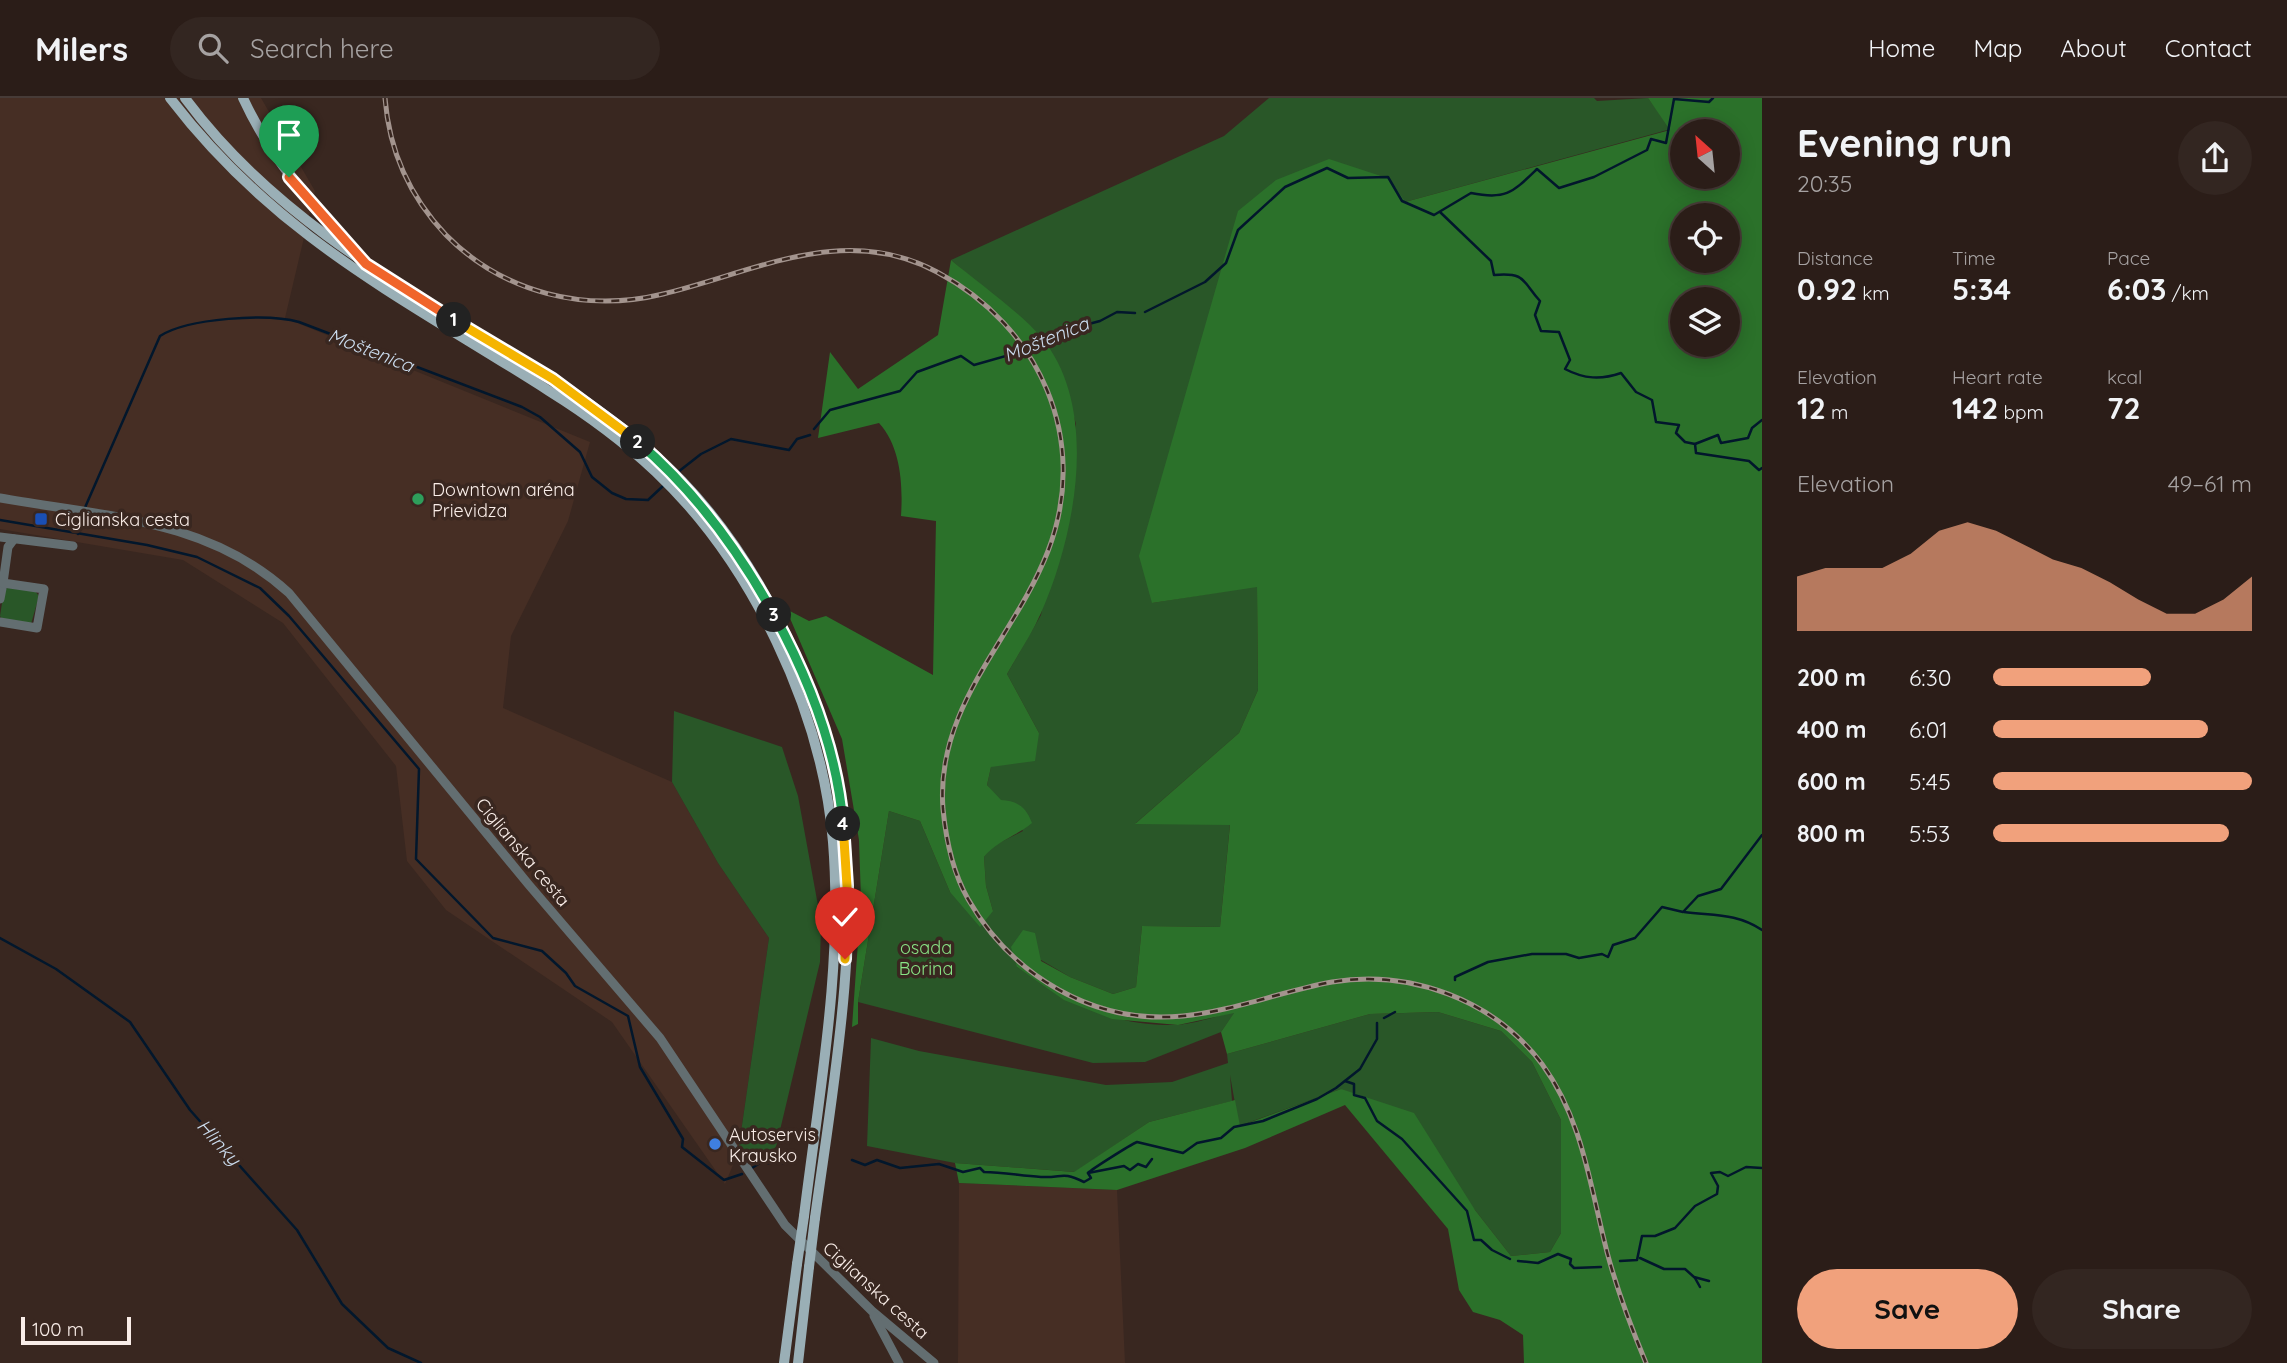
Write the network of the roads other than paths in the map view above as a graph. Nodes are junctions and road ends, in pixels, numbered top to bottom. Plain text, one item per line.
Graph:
1 (170, 98) edge
2 (185, 98) edge
3 (243, 98) edge
4 (366, 264) junction
5 (660, 468) junction
6 (0, 498) edge
7 (0, 537) edge
8 (7, 544) edge
9 (73, 546) dead end
10 (1, 583) edge
11 (0, 599) edge
12 (0, 622) edge
13 (809, 1217) junction
14 (803, 1266) junction
15 (872, 1311) junction
16 (784, 1363) edge
17 (798, 1363) edge
18 (899, 1363) edge
19 (931, 1363) edge

1 - 5 main road
2 - 4 main road
3 - 4 main road
4 - 5 main road
5 - 13 main road
5 - 13 main road
6 - 15 street, Ciglianska cesta
7 - 8 street
8 - 9 street
8 - 10 street
10 - 11 street
10 - 12 street
13 - 14 main road, bridge
14 - 16 main road
14 - 17 main road
15 - 18 street
15 - 19 street, Ciglianska cesta

